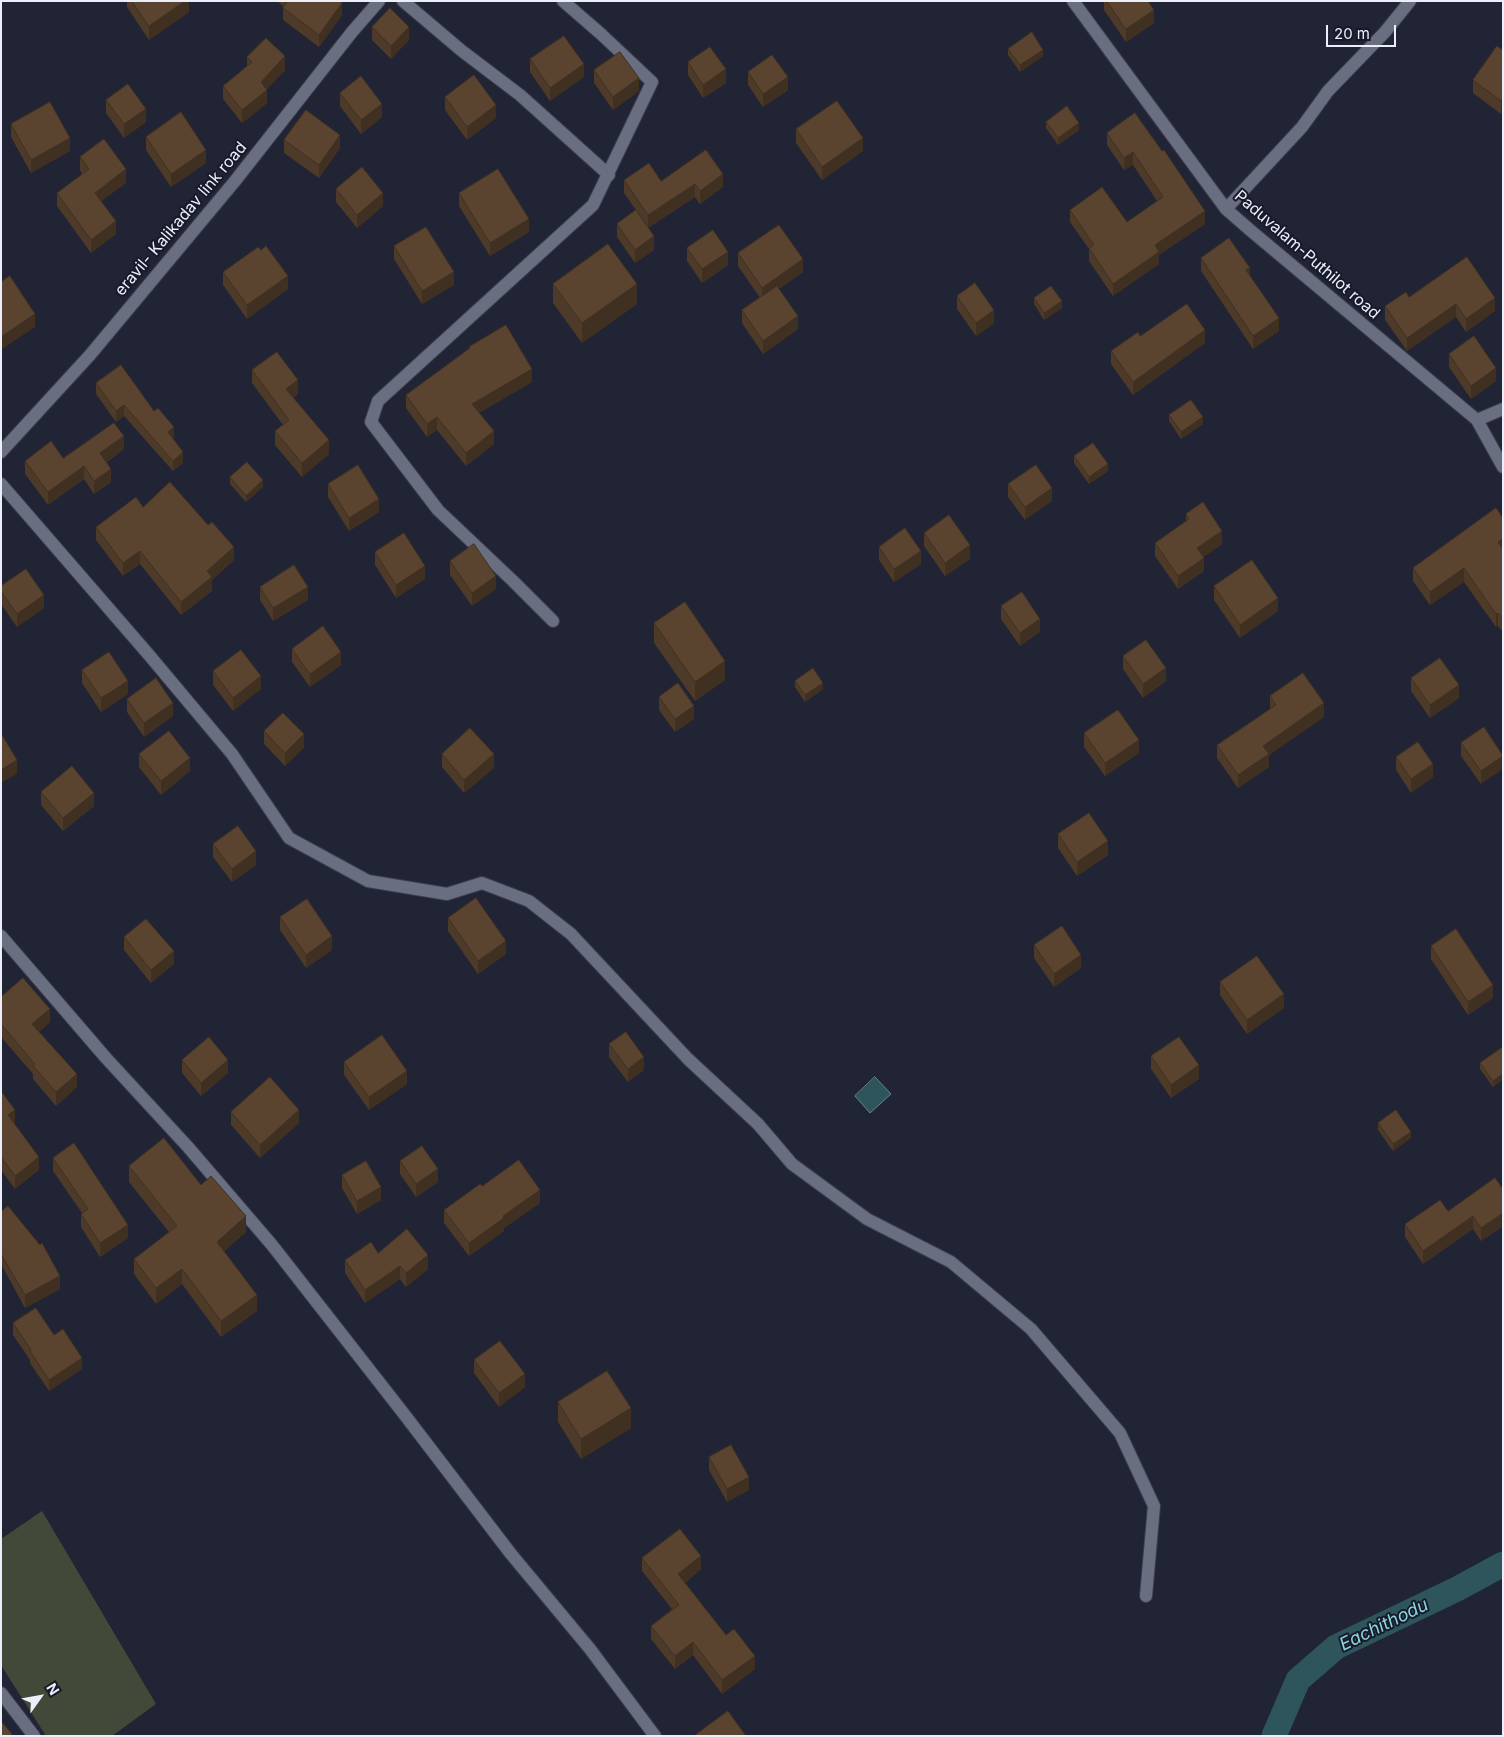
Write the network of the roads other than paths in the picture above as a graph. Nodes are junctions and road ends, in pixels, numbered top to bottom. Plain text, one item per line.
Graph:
1 (380, 1) edge
2 (403, 1) edge
3 (563, 1) edge
4 (1073, 1) edge
5 (1410, 1) edge
6 (608, 175) junction
7 (1226, 209) junction
8 (1503, 409) edge
9 (1477, 420) junction
10 (1, 452) edge
11 (1503, 467) edge
12 (1, 484) edge
13 (553, 621) dead end
14 (1, 936) edge
15 (1146, 1596) dead end
16 (1, 1693) edge
17 (34, 1736) edge
18 (655, 1736) edge

1 - 10 street, eravil- Kalikadav link road
2 - 6 street
3 - 6 street
4 - 7 street, Paduvalam-Puthilot road
5 - 7 street
6 - 13 street
7 - 9 street, Paduvalam-Puthilot road
8 - 9 street
9 - 11 street, Paduvalam-Puthilot road
12 - 15 street
14 - 18 street
16 - 17 street

